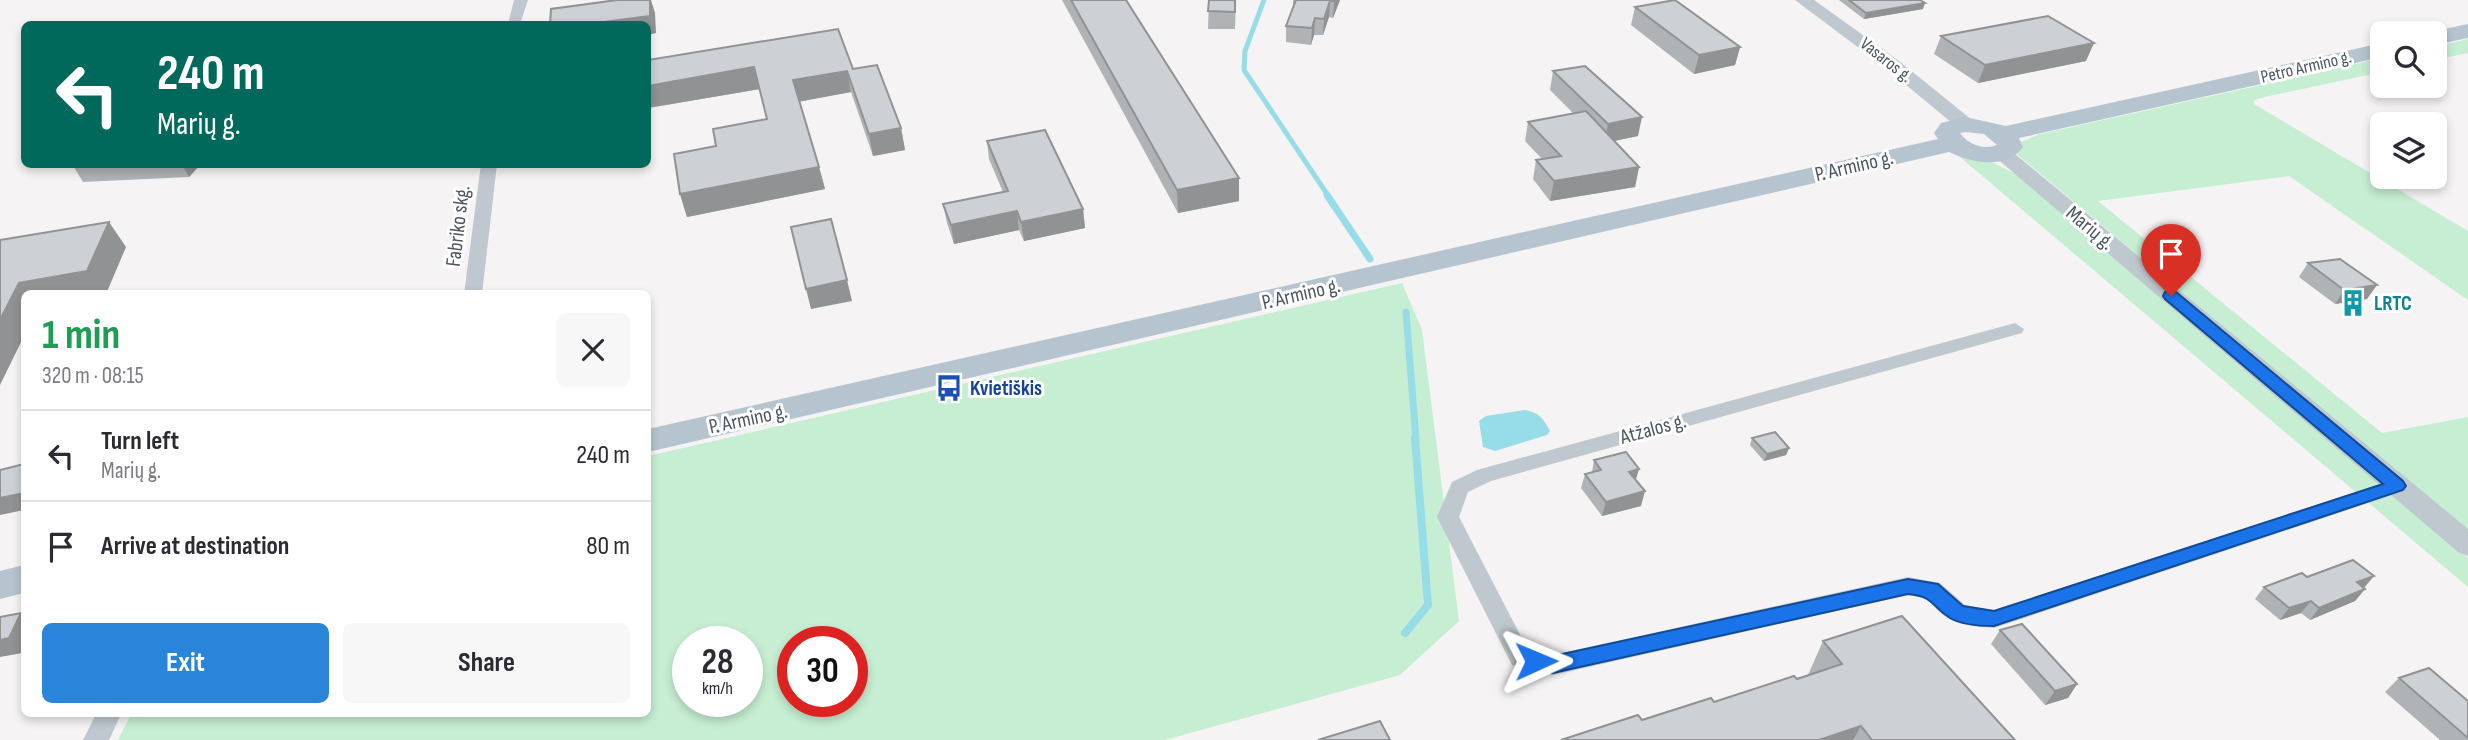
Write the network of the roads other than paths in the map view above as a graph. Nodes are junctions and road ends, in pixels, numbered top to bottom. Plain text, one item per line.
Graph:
1 (521, 0) edge
2 (1803, 0) edge
3 (515, 21) edge
4 (2468, 31) edge
5 (2447, 35) edge
6 (2370, 53) edge
7 (1959, 133) junction
8 (2002, 144) junction
9 (489, 168) edge
10 (473, 290) edge
11 (2015, 329) dead end
12 (651, 440) edge
13 (2397, 486) junction
14 (2468, 545) edge
15 (21, 580) edge
16 (0, 585) edge
17 (108, 717) edge
18 (96, 740) edge

1 - 3 street
2 - 7 street, Vasaros g.
4 - 5 main road
6 - 8 main road, Petro Armino g.
7 - 8 main road
7 - 12 main road, P. Armino g.
8 - 13 street, Marių g.
9 - 10 street, Fabriko skg.
11 - 13 street, Atžalos g.
13 - 14 street, Marių g.
15 - 16 main road
17 - 18 street

